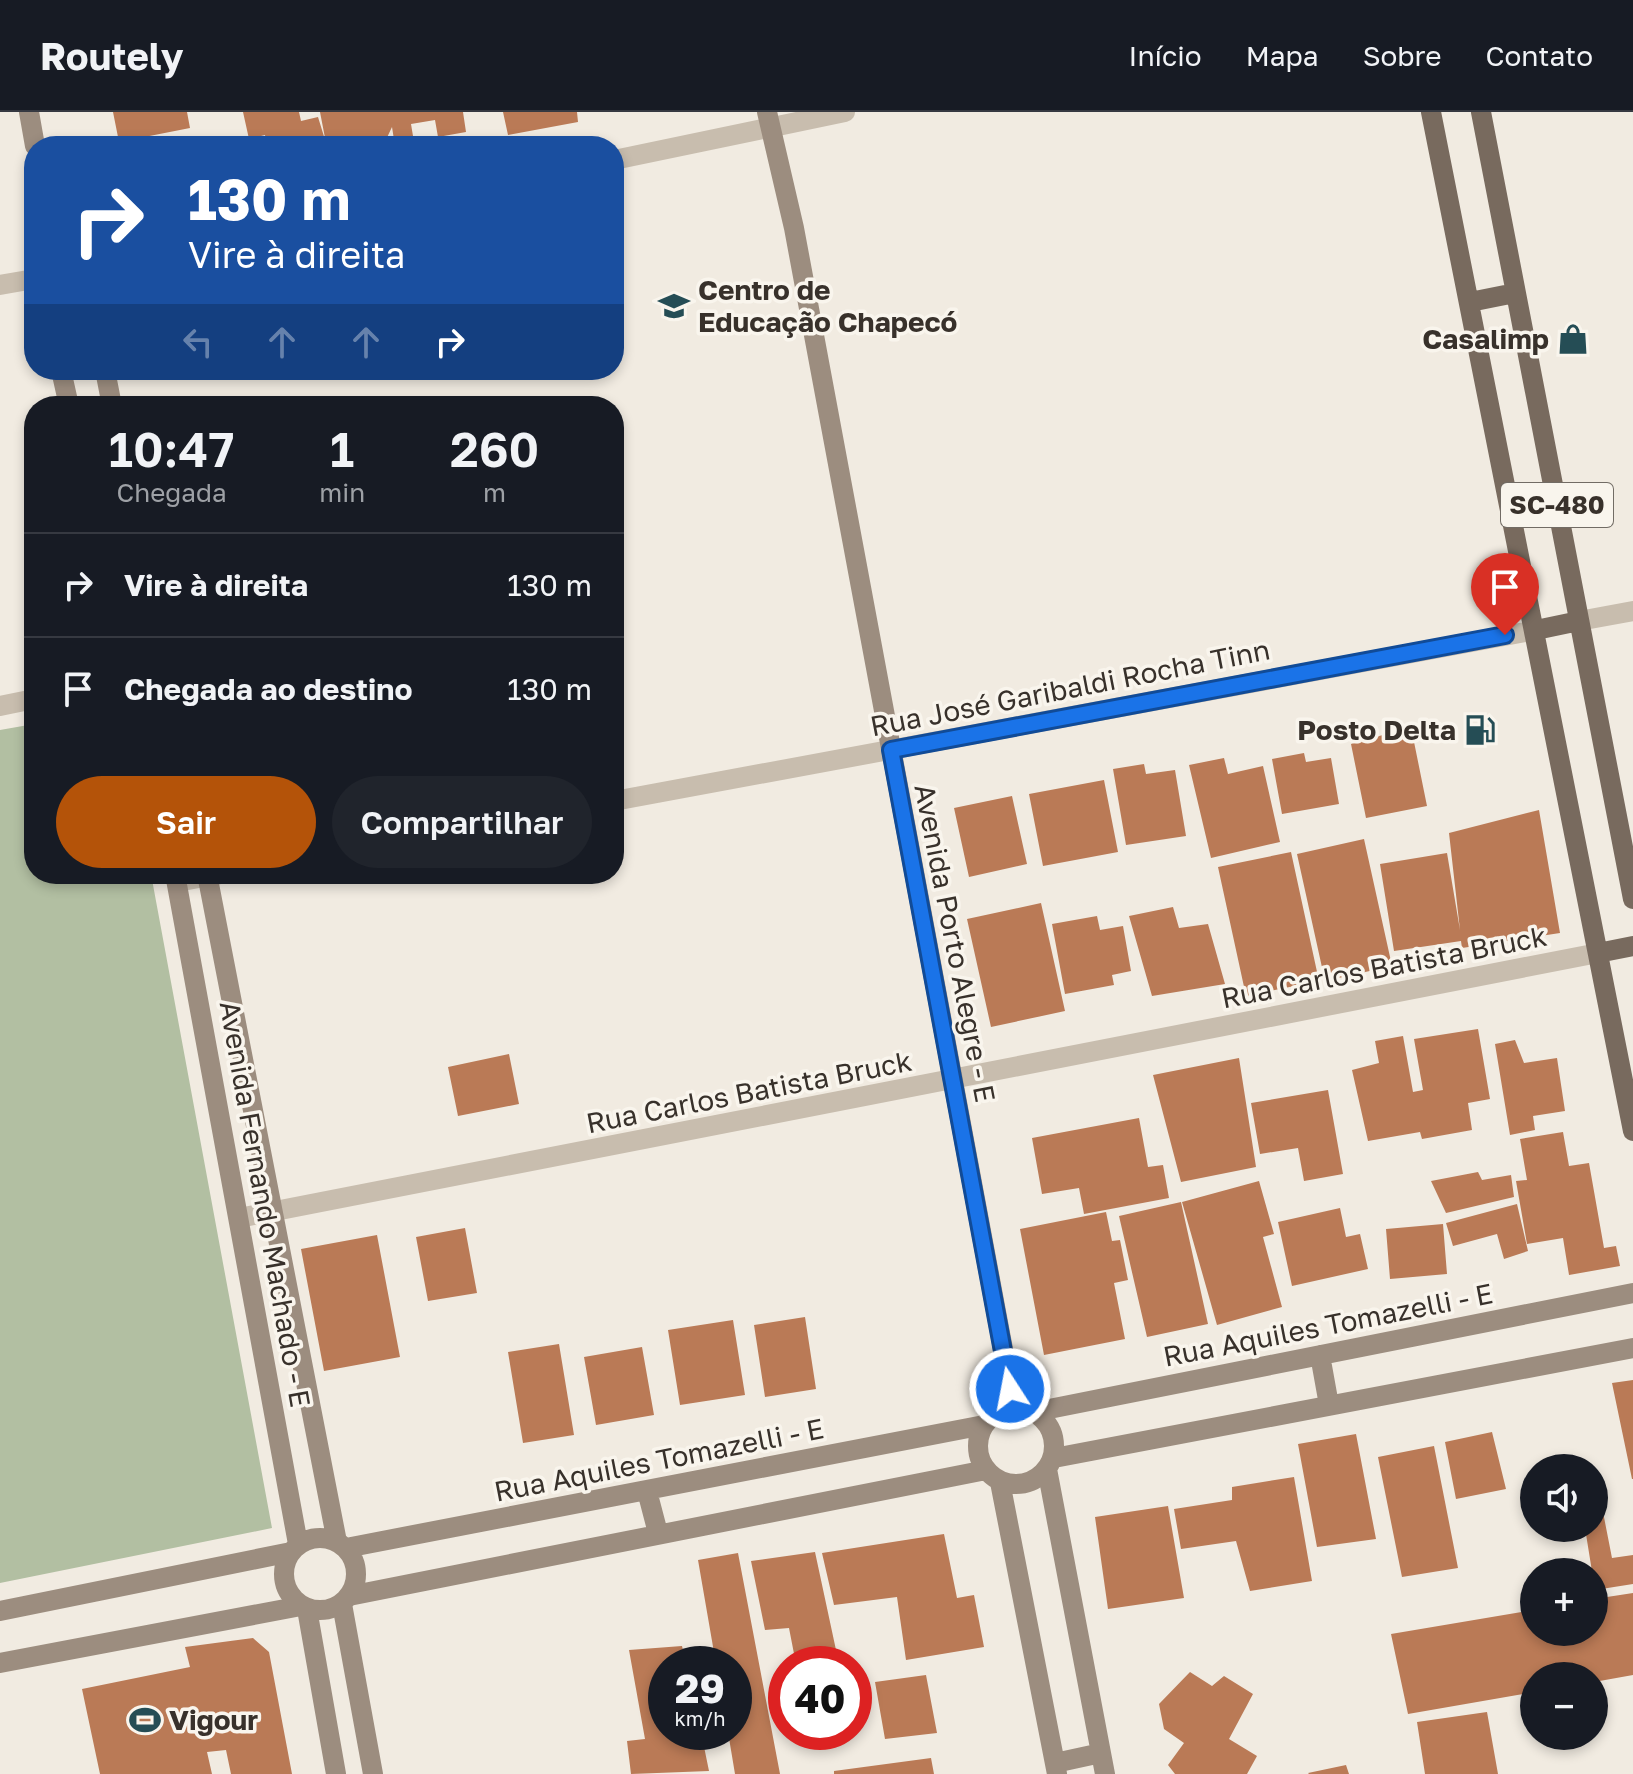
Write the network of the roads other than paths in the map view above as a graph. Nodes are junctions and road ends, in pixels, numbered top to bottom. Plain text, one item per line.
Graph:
1 (29, 112) edge
2 (845, 112) edge
3 (1431, 112) edge
4 (1481, 112) edge
5 (769, 120) edge
6 (33, 136) edge
7 (624, 157) edge
8 (24, 281) edge
9 (0, 285) edge
10 (1515, 293) junction
11 (1470, 302) junction
12 (1633, 611) edge
13 (1579, 621) junction
14 (1536, 630) junction
15 (24, 701) edge
16 (0, 706) edge
17 (891, 750) junction
18 (624, 799) edge
19 (177, 884) edge
20 (214, 884) edge
21 (1633, 899) edge
22 (1633, 946) edge
23 (1598, 953) junction
24 (952, 1081) junction
25 (1633, 1131) edge
26 (273, 1211) junction
27 (239, 1218) junction
28 (1633, 1293) edge
29 (1633, 1348) edge
30 (1320, 1355) junction
31 (1329, 1405) junction
32 (1014, 1408) junction
33 (1034, 1412) junction
34 (984, 1425) junction
35 (1050, 1463) junction
36 (993, 1476) junction
37 (647, 1491) junction
38 (658, 1533) junction
39 (341, 1545) junction
40 (294, 1548) junction
41 (345, 1600) junction
42 (304, 1607) junction
43 (0, 1611) edge
44 (0, 1663) edge
45 (1101, 1753) junction
46 (1056, 1769) edge
47 (336, 1774) edge
48 (373, 1774) edge
49 (1105, 1774) edge

1 - 6 street
2 - 5 street
3 - 11 main road, SC-480
4 - 10 main road, SC-480
5 - 7 street
5 - 17 street, Avenida Porto Alegre - E
8 - 9 street
10 - 11 main road
10 - 13 main road, SC-480
11 - 14 main road, SC-480
12 - 13 street
13 - 14 main road
13 - 21 main road, SC-480
14 - 17 street, Rua José Garibaldi Rocha Tinn
14 - 23 main road, SC-480
15 - 16 street
17 - 18 street, Rua José Garibaldi Rocha Tinn
17 - 24 street, Avenida Porto Alegre - E
19 - 27 street, Avenida Fernando Machado - E
20 - 26 street, Avenida Fernando Machado - E
22 - 23 main road
23 - 24 street, Rua Carlos Batista Bruck
23 - 25 main road, SC-480
24 - 26 street, Rua Carlos Batista Bruck
24 - 32 street, Avenida Porto Alegre - E
26 - 27 street, Rua Carlos Batista Bruck
26 - 39 street, Avenida Fernando Machado - E
27 - 40 street, Avenida Fernando Machado - E
28 - 30 street, Rua Aquiles Tomazelli - E
29 - 31 street
30 - 31 street
30 - 33 street, Rua Aquiles Tomazelli - E
31 - 35 street
32 - 33 street
32 - 34 street
33 - 35 street
34 - 36 street
34 - 37 street, Rua Aquiles Tomazelli - E
35 - 36 street
35 - 45 street
36 - 38 street
36 - 46 street
37 - 38 street
37 - 39 street, Rua Aquiles Tomazelli - E
38 - 41 street
39 - 40 street
39 - 41 street
40 - 42 street
40 - 43 street
41 - 42 street
41 - 48 street
42 - 44 street
42 - 47 street
45 - 46 street
45 - 49 street

